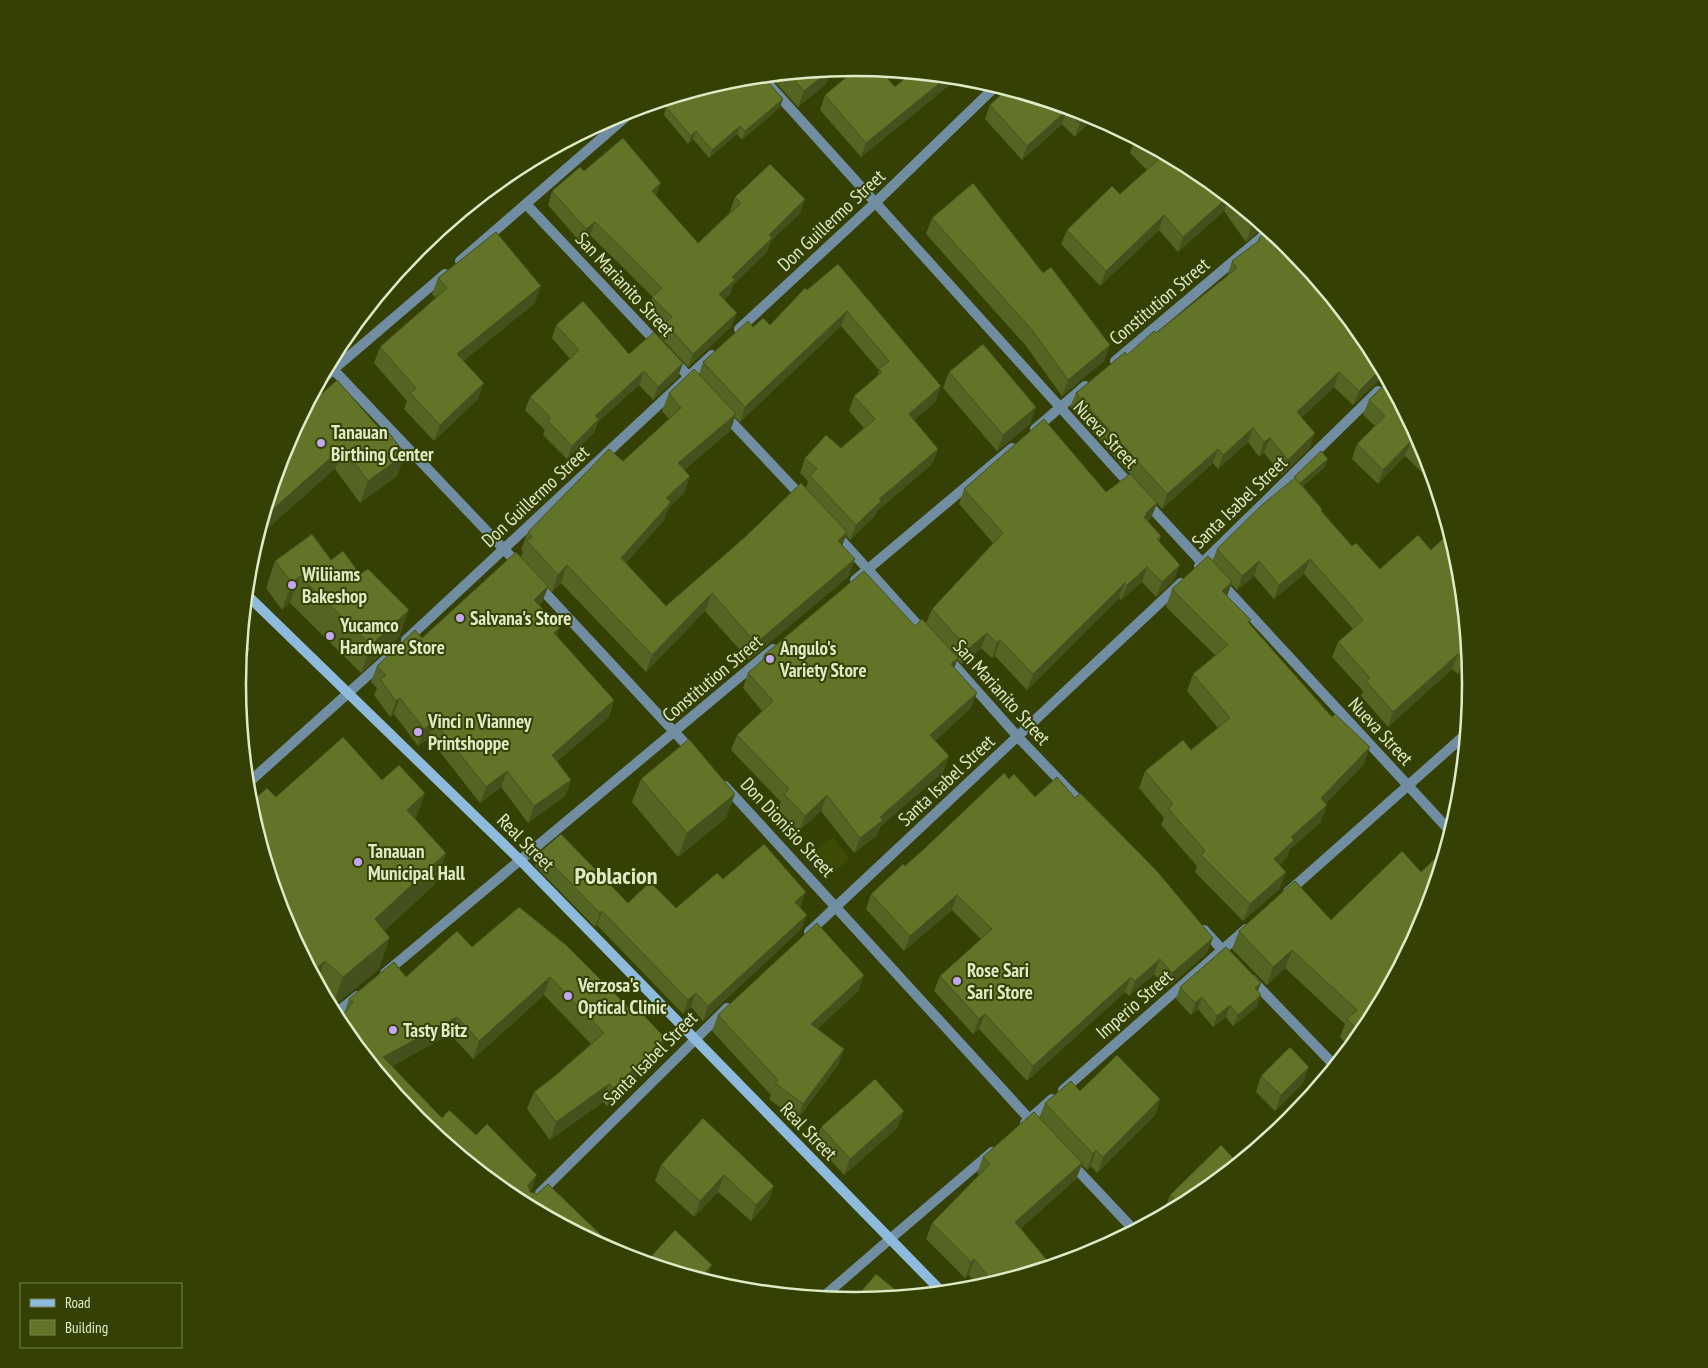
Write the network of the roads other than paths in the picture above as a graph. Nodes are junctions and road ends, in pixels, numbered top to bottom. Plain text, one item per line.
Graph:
1 (767, 82) edge
2 (990, 92) edge
3 (617, 125) edge
4 (874, 203) junction
5 (526, 204) junction
6 (1264, 235) edge
7 (732, 336) edge
8 (717, 350) edge
9 (341, 358) edge
10 (334, 370) edge
11 (689, 376) junction
12 (1383, 386) edge
13 (702, 391) edge
14 (715, 405) edge
15 (1059, 408) junction
16 (808, 505) edge
17 (828, 526) edge
18 (504, 549) junction
19 (1202, 563) junction
20 (868, 569) junction
21 (846, 587) edge
22 (252, 600) edge
23 (781, 643) edge
24 (349, 693) junction
25 (675, 732) junction
26 (1018, 738) junction
27 (1459, 741) edge
28 (702, 761) edge
29 (716, 776) edge
30 (254, 778) edge
31 (1408, 786) junction
32 (1093, 815) edge
33 (1445, 825) edge
34 (521, 861) junction
35 (1282, 897) edge
36 (837, 906) junction
37 (1195, 921) edge
38 (1252, 924) edge
39 (801, 939) edge
40 (1222, 950) junction
41 (379, 977) edge
42 (364, 990) edge
43 (737, 999) edge
44 (341, 1009) edge
45 (694, 1038) junction
46 (1330, 1062) edge
47 (1030, 1119) junction
48 (1015, 1132) edge
49 (1043, 1133) edge
50 (1000, 1144) edge
51 (1062, 1154) edge
52 (535, 1198) edge
53 (1130, 1225) edge
54 (890, 1239) junction
55 (936, 1286) edge
56 (831, 1291) edge

1 - 4 street, Nueva Street
2 - 4 street, Don Guillermo Street
3 - 5 street
4 - 7 street, Don Guillermo Street
4 - 15 street, Nueva Street
5 - 9 street
5 - 11 street, San Marianito Street
6 - 15 street, Constitution Street
8 - 11 street, Don Guillermo Street
10 - 18 street
11 - 13 street, San Marianito Street
11 - 18 street, Don Guillermo Street
12 - 19 street, Santa Isabel Street
14 - 16 street
15 - 19 street, Nueva Street
15 - 20 street, Constitution Street
17 - 20 street, San Marianito Street
18 - 24 street, Don Guillermo Street
18 - 25 street
19 - 26 street, Santa Isabel Street
19 - 31 street, Nueva Street
20 - 21 street, Constitution Street
20 - 26 street, San Marianito Street
22 - 24 main road, Real Street
23 - 25 street, Constitution Street
24 - 30 street, Don Guillermo Street
24 - 34 main road, Real Street
25 - 28 street
25 - 34 street, Constitution Street
26 - 32 street, San Marianito Street
26 - 36 street, Santa Isabel Street
27 - 31 street
29 - 36 street, Don Dionisio Street
31 - 33 street, Nueva Street
31 - 35 street
34 - 41 street, Constitution Street
34 - 45 main road, Real Street
36 - 39 street, Santa Isabel Street
36 - 47 street, Don Dionisio Street
37 - 40 street
38 - 40 street, Imperio Street
40 - 46 street
40 - 47 street, Imperio Street
42 - 44 street
43 - 45 street, Santa Isabel Street
45 - 52 street, Santa Isabel Street
45 - 54 main road, Real Street
47 - 48 street, Imperio Street
47 - 49 street, Don Dionisio Street
50 - 54 street
51 - 53 street
54 - 55 main road, Real Street
54 - 56 street

